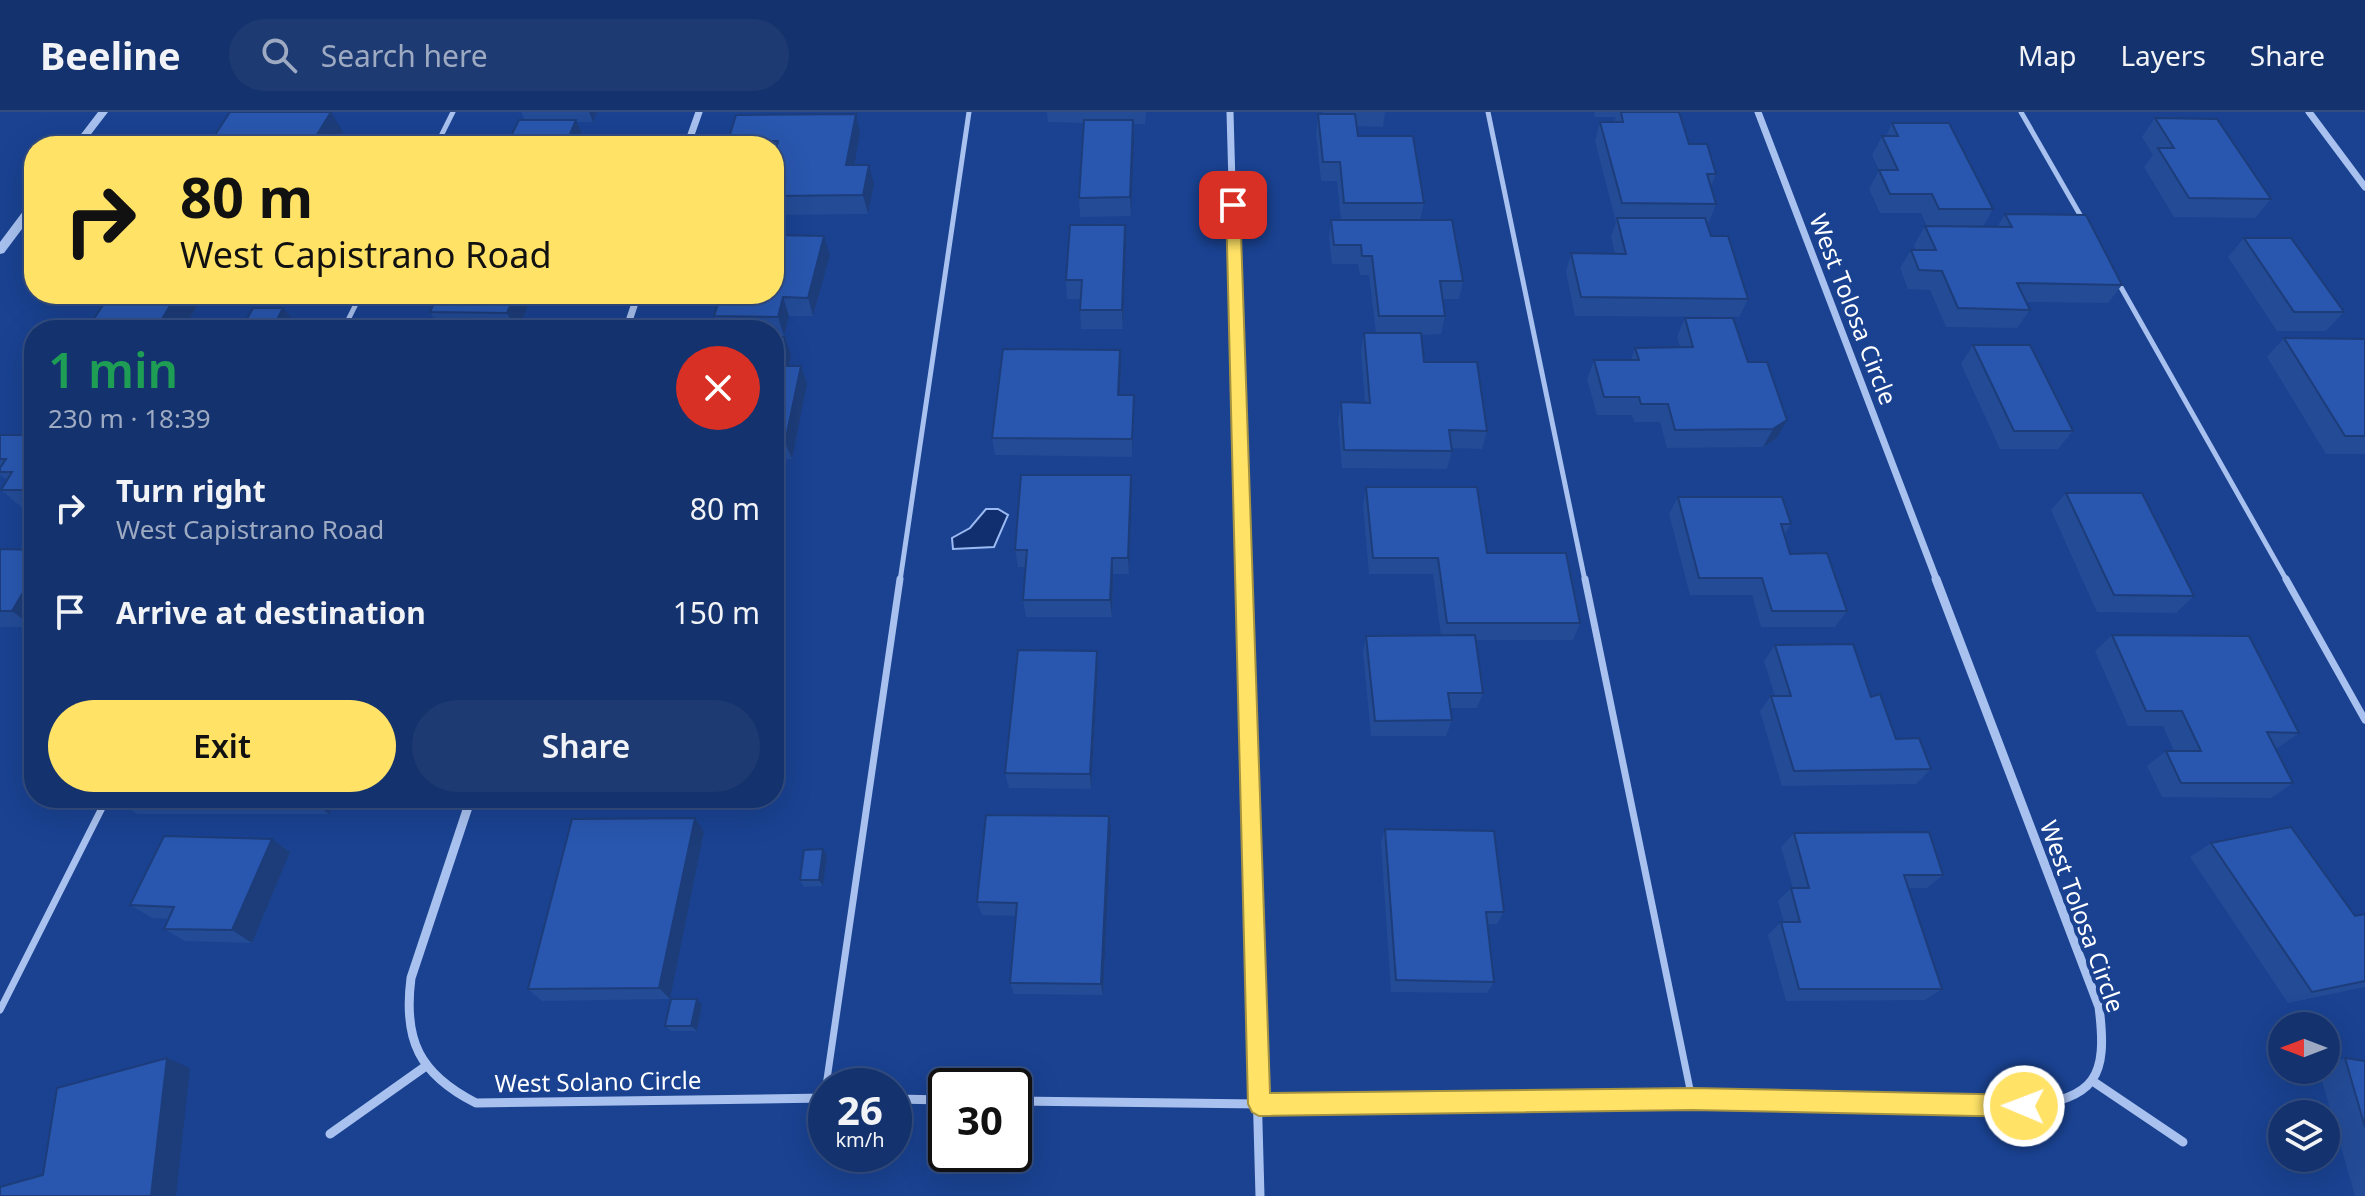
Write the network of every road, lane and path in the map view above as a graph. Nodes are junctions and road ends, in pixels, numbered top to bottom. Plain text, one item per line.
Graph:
1 (103, 112) edge
2 (453, 112) edge
3 (699, 112) edge
4 (969, 112) edge
5 (1230, 112) edge
6 (1488, 112) edge
7 (1758, 112) edge
8 (2021, 112) edge
9 (2309, 112) edge
10 (85, 136) edge
11 (441, 136) edge
12 (691, 136) edge
13 (2365, 187) edge
14 (24, 218) edge
15 (2084, 223) edge
16 (0, 250) edge
17 (2115, 278) edge
18 (2365, 720) edge
19 (102, 808) edge
20 (468, 808) edge
21 (0, 1010) edge
22 (426, 1066) junction
23 (830, 1068) edge
24 (2094, 1082) junction
25 (808, 1093) edge
26 (1692, 1099) junction
27 (1032, 1101) edge
28 (1259, 1104) junction
29 (330, 1134) dead end
30 (2183, 1142) dead end
31 (1260, 1196) edge

1 - 10 street
2 - 11 lane
3 - 12 street
4 - 23 lane
5 - 28 street
6 - 26 lane
7 - 24 street, West Tolosa Circle
8 - 15 lane
9 - 13 street
14 - 16 street
17 - 18 lane
19 - 21 lane
20 - 22 street, West Solano Circle
22 - 25 street, West Solano Circle
22 - 29 street
24 - 26 street
24 - 30 street
26 - 28 street
27 - 28 street
28 - 31 street

